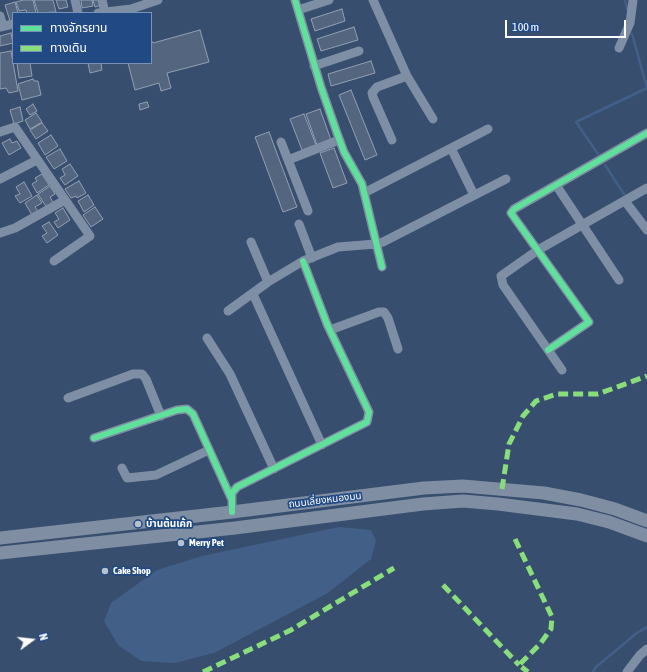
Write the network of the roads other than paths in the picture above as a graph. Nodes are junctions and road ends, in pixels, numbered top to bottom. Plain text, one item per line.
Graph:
1 (75, 0) edge
2 (102, 0) edge
3 (158, 0) edge
4 (295, 0) edge
5 (329, 0) edge
6 (373, 0) edge
7 (633, 0) edge
8 (298, 10) junction
9 (78, 12) edge
10 (105, 12) edge
11 (112, 12) edge
12 (0, 16) edge
13 (12, 24) edge
14 (1, 26) edge
15 (619, 48) dead end
16 (359, 51) dead end
17 (314, 66) junction
18 (407, 76) junction
19 (433, 119) dead end
20 (488, 129) dead end
21 (0, 132) edge
22 (647, 133) edge
23 (339, 140) junction
24 (392, 140) dead end
25 (281, 142) dead end
26 (451, 148) junction
27 (37, 160) junction
28 (288, 160) junction
29 (0, 179) edge
30 (506, 179) dead end
31 (556, 185) junction
32 (647, 188) edge
33 (364, 193) junction
34 (474, 195) junction
35 (65, 200) junction
36 (625, 201) junction
37 (308, 211) dead end
38 (299, 224) dead end
39 (582, 225) junction
40 (647, 230) edge
41 (0, 233) edge
42 (250, 242) dead end
43 (376, 244) junction
44 (538, 250) junction
45 (312, 258) junction
46 (54, 261) dead end
47 (303, 262) junction
48 (382, 267) dead end
49 (619, 280) dead end
50 (268, 282) junction
51 (253, 294) junction
52 (228, 311) dead end
53 (330, 330) junction
54 (207, 338) dead end
55 (398, 349) dead end
56 (548, 350) junction
57 (562, 370) dead end
58 (68, 398) dead end
59 (161, 416) junction
60 (94, 438) dead end
61 (322, 445) junction
62 (209, 450) junction
63 (122, 468) dead end
64 (274, 468) junction
65 (232, 506) junction
66 (647, 521) edge
67 (647, 536) edge
68 (0, 538) edge
69 (0, 553) edge
70 (647, 649) edge
71 (628, 672) edge

1 - 9 street
2 - 10 street
3 - 11 street
4 - 8 street
5 - 8 street
6 - 18 street
7 - 15 street
8 - 17 street
12 - 14 street
13 - 14 street
16 - 17 street
17 - 23 street
18 - 19 street
18 - 24 street
20 - 26 street
21 - 27 street
22 - 31 street
23 - 28 street
23 - 33 street
25 - 28 street
26 - 33 street
26 - 34 street
27 - 29 street
27 - 35 street
28 - 37 street
30 - 34 street
31 - 39 street
31 - 44 street
32 - 36 street
33 - 43 street
34 - 43 street
35 - 41 street
35 - 46 street
36 - 39 street
36 - 40 street
38 - 45 street
39 - 44 street
39 - 49 street
42 - 50 street
43 - 45 street
43 - 48 street
44 - 56 street
44 - 56 street
45 - 47 street
47 - 50 street
47 - 53 street
50 - 51 street
51 - 52 street
51 - 61 street
53 - 55 street
53 - 61 street
54 - 64 street
56 - 57 street
58 - 59 street
59 - 60 street
59 - 62 street
61 - 64 street
62 - 63 street
62 - 65 street
64 - 65 street
65 - 66 highway, ถนนเลี่ยงหนองมน
65 - 68 highway, ถนนเลี่ยงหนองมน
67 - 69 highway, ถนนเลี่ยงหนองมน
70 - 71 street

